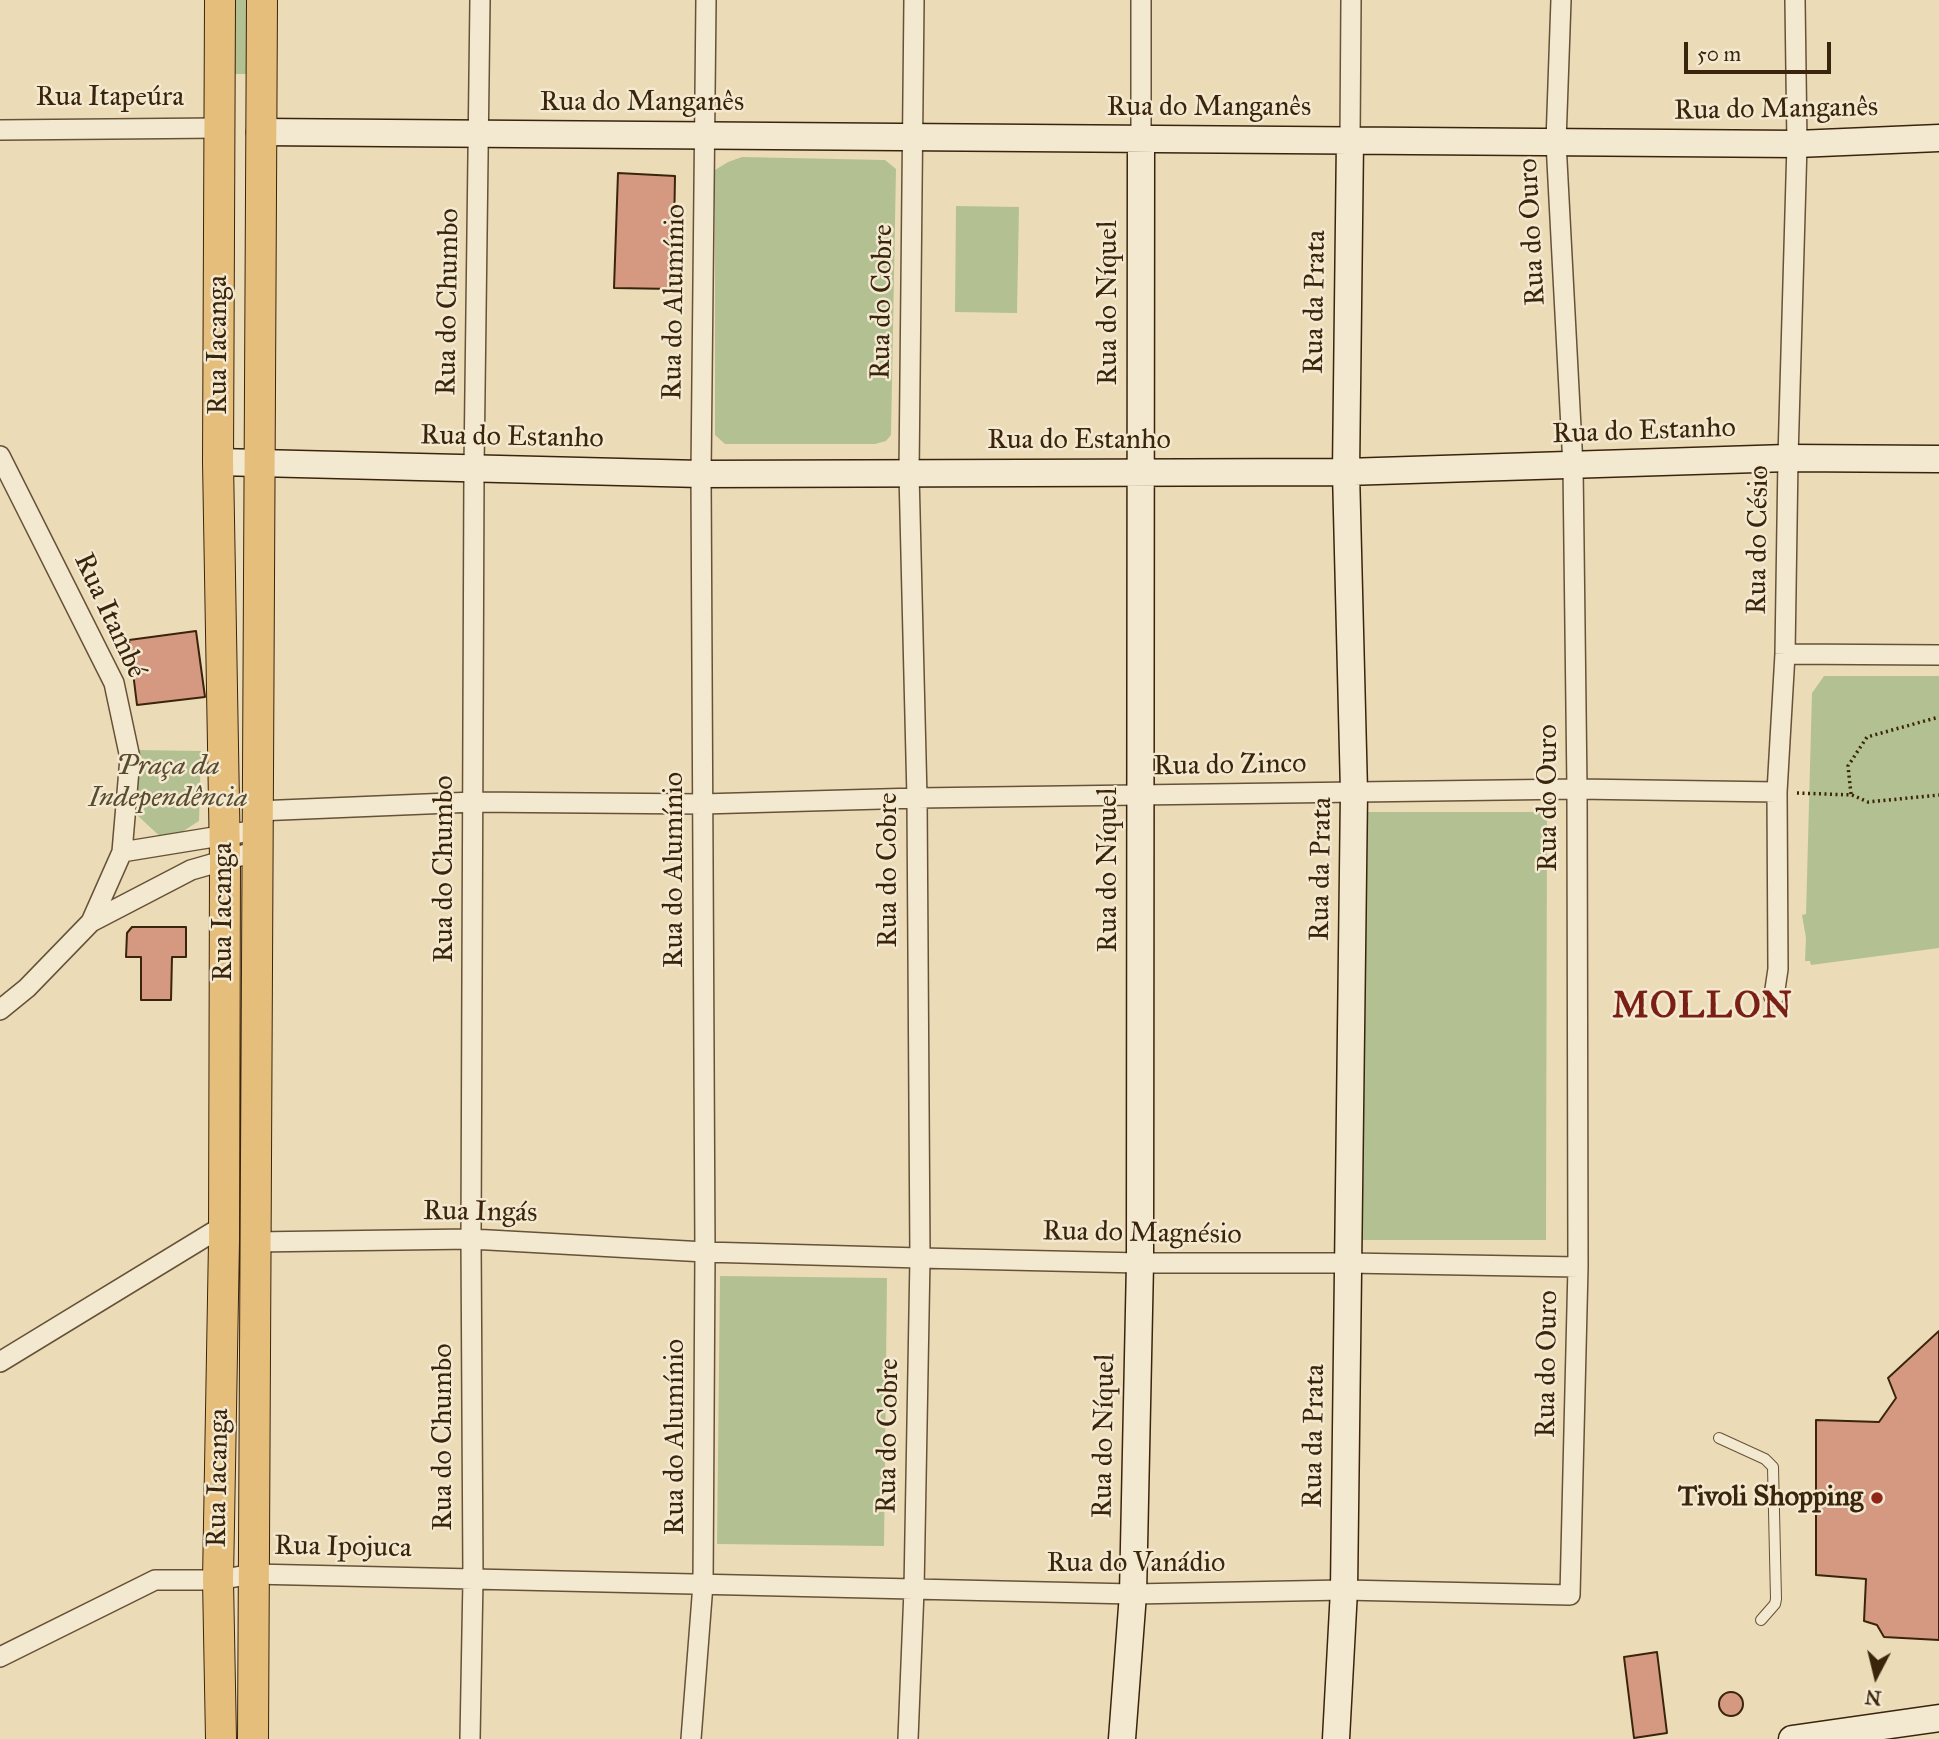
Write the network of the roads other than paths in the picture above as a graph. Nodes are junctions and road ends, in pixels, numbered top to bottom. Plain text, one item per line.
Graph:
1 (220, 0) edge
2 (262, 0) edge
3 (480, 0) edge
4 (706, 0) edge
5 (914, 0) edge
6 (1141, 0) edge
7 (1351, 0) edge
8 (1561, 0) edge
9 (1796, 0) edge
10 (220, 128) junction
11 (0, 130) edge
12 (260, 132) junction
13 (479, 134) junction
14 (705, 135) junction
15 (913, 137) junction
16 (1939, 138) edge
17 (1141, 139) junction
18 (1350, 140) junction
19 (1556, 142) junction
20 (1797, 144) junction
21 (0, 456) edge
22 (1788, 458) junction
23 (1939, 459) edge
24 (218, 462) junction
25 (258, 463) junction
26 (1573, 466) junction
27 (474, 468) junction
28 (1141, 472) junction
29 (1346, 472) junction
30 (909, 473) junction
31 (701, 474) junction
32 (8, 491) edge
33 (1785, 654) junction
34 (1939, 655) edge
35 (1577, 789) junction
36 (1354, 792) junction
37 (1777, 792) junction
38 (1141, 795) junction
39 (224, 796) junction
40 (917, 798) junction
41 (474, 802) junction
42 (702, 804) junction
43 (257, 831) junction
44 (225, 848) junction
45 (122, 852) junction
46 (91, 922) junction
47 (1774, 996) dead end
48 (0, 1010) edge
49 (224, 1184) junction
50 (256, 1184) junction
51 (223, 1234) junction
52 (471, 1239) junction
53 (254, 1242) junction
54 (705, 1252) junction
55 (920, 1258) junction
56 (1348, 1263) junction
57 (1140, 1264) junction
58 (1578, 1267) junction
59 (0, 1362) edge
60 (1719, 1438) dead end
61 (253, 1489) junction
62 (219, 1490) junction
63 (253, 1574) junction
64 (473, 1579) junction
65 (218, 1580) junction
66 (704, 1584) junction
67 (914, 1590) junction
68 (1344, 1590) junction
69 (1133, 1594) junction
70 (1570, 1595) joint
71 (1761, 1620) dead end
72 (0, 1657) edge
73 (1939, 1718) edge
74 (221, 1739) edge
75 (253, 1739) edge
76 (470, 1739) edge
77 (691, 1739) edge
78 (908, 1739) edge
79 (1122, 1739) edge
80 (1336, 1739) edge
81 (1792, 1739) edge

1 - 10 main road, Rua Iacanga
2 - 12 main road, Rua Iacanga
3 - 13 street, Rua do Chumbo
4 - 14 street, Rua do Alumínio
5 - 15 street, Rua do Cobre
6 - 17 street, Rua do Níquel
7 - 18 street, Rua da Prata
8 - 19 street, Rua do Ouro
9 - 20 street, Rua do Césio
10 - 11 street, Rua Itapeúra
10 - 24 main road, Rua Iacanga
12 - 13 street
12 - 25 main road, Rua Iacanga
13 - 14 street, Rua do Manganês
13 - 27 street, Rua do Chumbo
14 - 15 street, Rua do Manganês
14 - 31 street, Rua do Alumínio
15 - 17 street, Rua do Manganês
15 - 30 street, Rua do Cobre
16 - 20 street, Rua do Manganês
17 - 18 street, Rua do Manganês
17 - 28 street, Rua do Níquel
18 - 19 street, Rua do Manganês
18 - 29 street, Rua da Prata
19 - 20 street, Rua do Manganês
19 - 26 street, Rua do Ouro
20 - 22 street, Rua do Césio
21 - 32 street, Rua Itambé
22 - 23 street, Rua do Estanho
22 - 26 street, Rua do Estanho
22 - 33 street, Rua do Césio
24 - 25 street, Rua do Estanho
24 - 39 main road, Rua Iacanga
25 - 27 street, Rua do Estanho
25 - 43 main road, Rua Iacanga
26 - 29 street, Rua do Estanho
26 - 35 street, Rua do Ouro
27 - 31 street, Rua do Estanho
27 - 41 street, Rua do Chumbo
28 - 29 street, Rua do Estanho
28 - 30 street, Rua do Estanho
28 - 38 street, Rua do Níquel
29 - 36 street, Rua da Prata
30 - 31 street, Rua do Estanho
30 - 40 street, Rua do Cobre
31 - 42 street, Rua do Alumínio
32 - 45 street, Rua Itambé
33 - 34 street
33 - 37 street, Rua do Césio
35 - 36 street, Rua do Zinco
35 - 37 street, Rua do Zinco
35 - 58 street, Rua do Ouro
36 - 38 street, Rua do Zinco
36 - 56 street, Rua da Prata
37 - 47 street, Rua do Césio
38 - 40 street, Rua do Zinco
38 - 57 street, Rua do Níquel
39 - 43 main road
39 - 44 main road, Rua Iacanga
40 - 42 street, Rua do Zinco
40 - 55 street, Rua do Cobre
41 - 42 street, Rua do Zinco
41 - 43 street, Rua do Zinco
41 - 52 street, Rua do Chumbo
42 - 54 street, Rua do Alumínio
43 - 44 street, Rua do Zinco
43 - 50 main road, Rua Iacanga
44 - 45 street
44 - 46 street
44 - 49 main road, Rua Iacanga
45 - 46 street, Rua Itambé
46 - 48 street
49 - 50 main road
49 - 51 main road, Rua Iacanga
50 - 53 main road, Rua Iacanga
51 - 53 main road
51 - 59 street
51 - 62 main road, Rua Iacanga
52 - 53 street, Rua Ingás
52 - 54 street, Rua Ingás
52 - 64 street, Rua do Chumbo
53 - 61 main road, Rua Iacanga
54 - 55 street, Rua do Magnésio
54 - 66 street, Rua do Alumínio
55 - 57 street, Rua do Magnésio
55 - 67 street, Rua do Cobre
56 - 57 street, Rua do Magnésio
56 - 58 street, Rua do Magnésio
56 - 68 street, Rua da Prata
57 - 69 street, Rua do Níquel
58 - 70 street, Rua do Ouro
60 - 71 lane
61 - 62 main road
61 - 63 main road, Rua Iacanga
62 - 65 main road, Rua Iacanga
63 - 64 street, Rua Ipojuca
63 - 65 street, Rua Ipojuca
63 - 75 main road, Rua Iacanga
64 - 66 street, Rua Ipojuca
64 - 76 street, Rua do Chumbo
65 - 72 street, Rua Ipojuca
65 - 74 main road, Rua Iacanga
66 - 67 street, Rua do Vanádio
66 - 77 street, Rua do Alumínio
67 - 69 street, Rua do Vanádio
67 - 78 street, Rua do Cobre
68 - 69 street, Rua do Vanádio
68 - 70 street, Rua do Vanádio
68 - 80 street, Rua da Prata
69 - 79 street, Rua do Níquel
73 - 81 street

